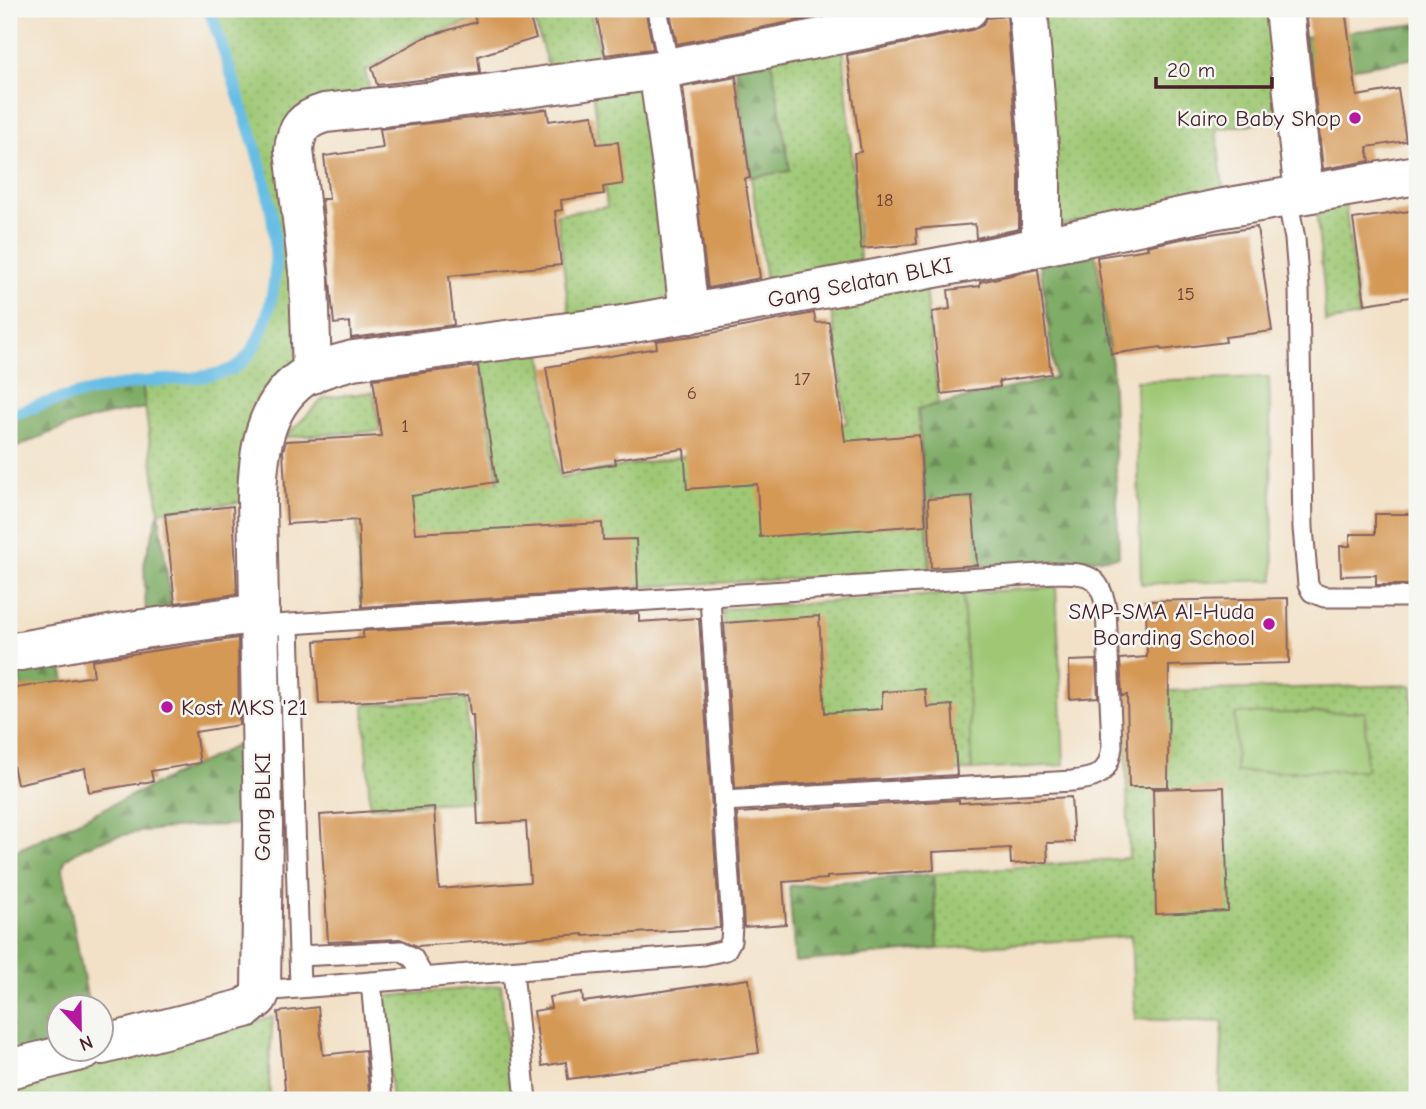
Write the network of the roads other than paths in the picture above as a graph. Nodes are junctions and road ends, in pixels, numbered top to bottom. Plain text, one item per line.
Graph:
1 (657, 9) edge
2 (968, 9) edge
3 (1028, 9) edge
4 (1284, 9) edge
5 (893, 16) edge
6 (664, 69) junction
7 (1417, 175) edge
8 (1296, 195) junction
9 (1041, 245) junction
10 (689, 314) junction
11 (307, 376) junction
12 (1417, 597) edge
13 (710, 598) junction
14 (269, 621) junction
15 (9, 653) edge
16 (724, 801) junction
17 (299, 956) junction
18 (513, 971) junction
19 (424, 978) junction
20 (371, 982) junction
21 (300, 987) junction
22 (261, 991) junction
23 (116, 1041) edge
24 (46, 1059) edge
25 (9, 1069) edge
26 (382, 1100) edge
27 (526, 1100) edge

1 - 6 lane
2 - 5 street
3 - 9 street
4 - 8 street
5 - 6 street
6 - 10 street
6 - 11 street
7 - 8 street, Gang Selatan BLKI
8 - 9 street, Gang Selatan BLKI
8 - 12 lane
9 - 10 street, Gang Selatan BLKI
10 - 11 street, Gang Selatan BLKI
11 - 14 street, Gang BLKI
13 - 14 lane
13 - 16 lane
13 - 16 lane
14 - 15 street
14 - 17 lane
14 - 22 street, Gang BLKI
16 - 18 lane
17 - 19 lane
17 - 21 lane
18 - 19 lane
18 - 27 lane
19 - 20 lane
20 - 21 lane
20 - 26 lane
21 - 22 lane
22 - 23 street
24 - 25 street

